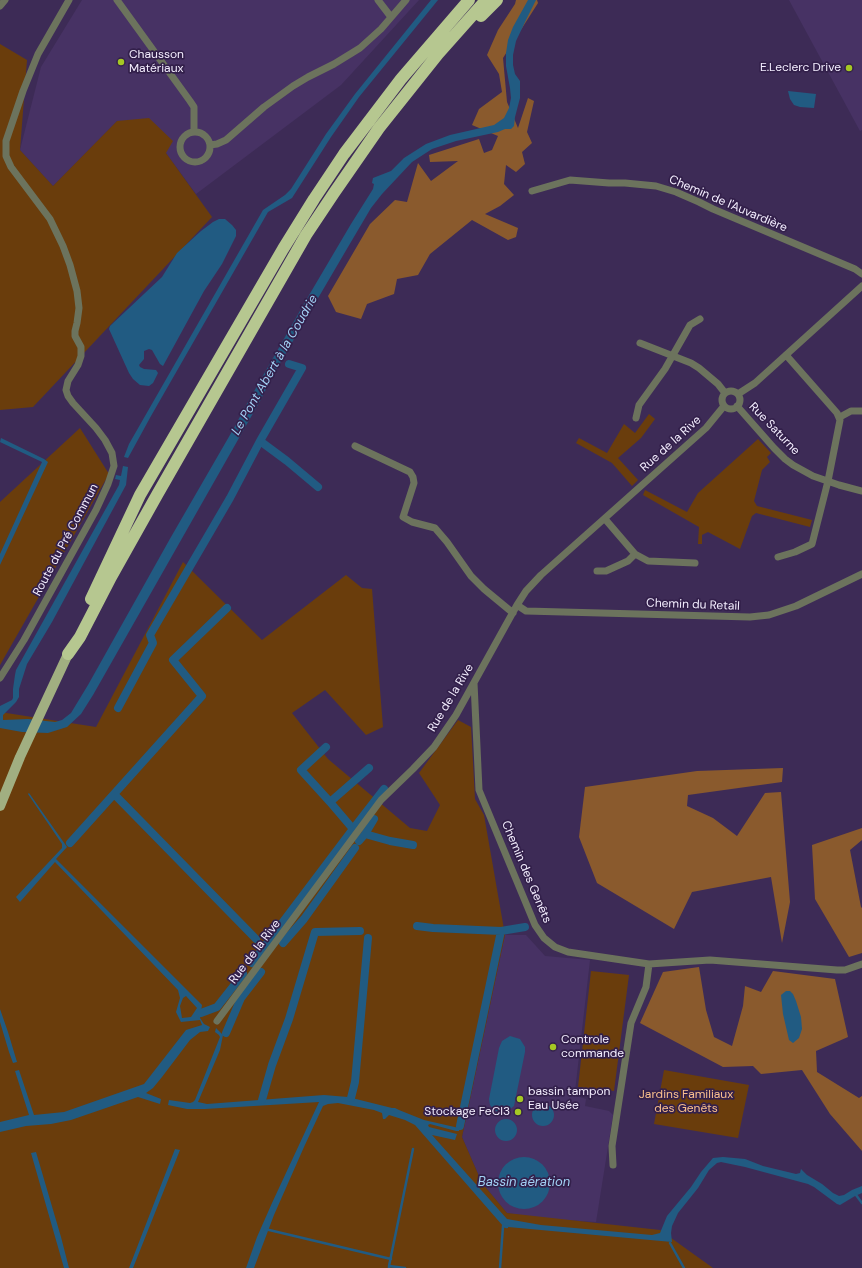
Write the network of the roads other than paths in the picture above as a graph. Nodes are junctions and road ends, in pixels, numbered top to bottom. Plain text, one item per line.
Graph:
1 (5, 0) edge
2 (69, 0) edge
3 (117, 0) edge
4 (378, 0) edge
5 (406, 0) edge
6 (460, 0) edge
7 (469, 0) edge
8 (486, 0) edge
9 (498, 0) edge
10 (0, 6) edge
11 (391, 17) junction
12 (440, 33) junction
13 (438, 54) junction
14 (194, 132) junction
15 (210, 145) junction
16 (532, 191) dead end
17 (862, 274) edge
18 (862, 286) edge
19 (700, 319) dead end
20 (640, 343) dead end
21 (786, 355) junction
22 (672, 356) junction
23 (725, 393) junction
24 (738, 394) junction
25 (724, 406) junction
26 (737, 406) junction
27 (862, 411) edge
28 (840, 416) junction
29 (636, 418) dead end
30 (355, 446) dead end
31 (828, 481) junction
32 (862, 491) edge
33 (604, 519) junction
34 (634, 554) junction
35 (778, 557) dead end
36 (695, 564) dead end
37 (597, 571) dead end
38 (862, 574) edge
39 (517, 605) junction
40 (513, 613) junction
41 (68, 654) junction
42 (0, 678) edge
43 (474, 683) junction
44 (0, 806) edge
45 (649, 964) junction
46 (862, 964) edge
47 (217, 1021) dead end
48 (613, 1165) dead end

1 - 10 street
2 - 42 street, Route du Pré Commun
3 - 14 street
4 - 11 street
5 - 11 street
6 - 12 highway
7 - 12 highway
8 - 13 highway
9 - 13 highway
11 - 15 street
12 - 41 highway
13 - 41 highway
14 - 15 street
14 - 15 street
16 - 17 street, Chemin de l'Auvardière
18 - 21 street
19 - 22 street
20 - 22 street
21 - 24 street
21 - 28 street
22 - 23 street
22 - 29 street
23 - 24 street
23 - 25 street
24 - 26 street
25 - 26 street
25 - 33 street, Rue de la Rive
26 - 31 street, Rue Saturne
27 - 28 street
28 - 31 street
30 - 40 street
31 - 32 street, Rue Saturne
31 - 35 street
33 - 34 street
33 - 39 street, Rue de la Rive
34 - 36 street
34 - 37 street
38 - 39 street, Chemin du Retail
39 - 40 street, Rue de la Rive
40 - 43 street, Rue de la Rive
41 - 44 main road
43 - 45 street, Chemin des Genêts
43 - 47 street, Rue de la Rive
45 - 46 street, Chemin des Genêts
45 - 48 street

